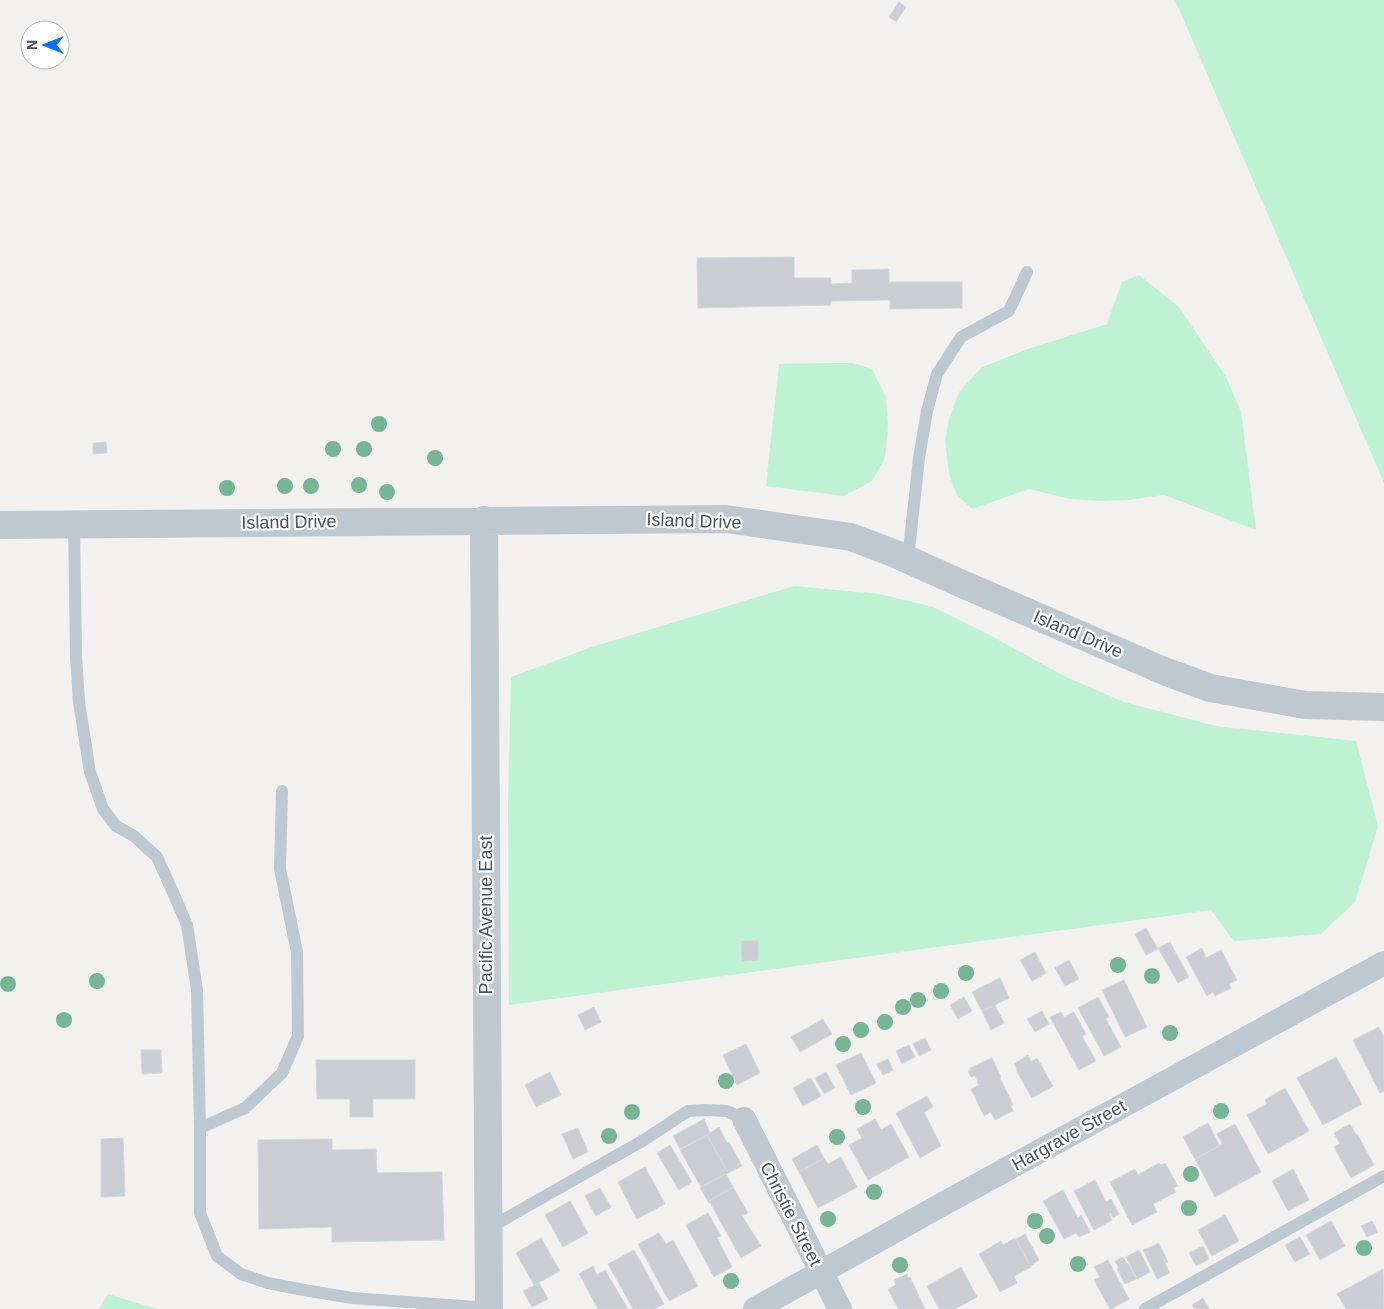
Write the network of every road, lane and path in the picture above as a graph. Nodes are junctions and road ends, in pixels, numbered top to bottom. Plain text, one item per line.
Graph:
1 (1027, 272) dead end
2 (484, 520) junction
3 (0, 525) edge
4 (74, 525) junction
5 (908, 559) junction
6 (1384, 707) edge
7 (282, 791) dead end
8 (1384, 962) edge
9 (744, 1119) joint
10 (200, 1128) junction
11 (1384, 1176) edge
12 (489, 1228) junction
13 (821, 1272) junction
14 (489, 1309) edge
15 (755, 1309) edge
16 (840, 1309) edge
17 (1145, 1309) edge

1 - 5 lane
2 - 4 street, Island Drive
2 - 5 street, Island Drive
2 - 12 street, Pacific Avenue East
3 - 4 street, Island Drive
4 - 10 lane
5 - 6 street, Island Drive
7 - 10 lane
8 - 13 street, Hargrave Street
9 - 12 lane
9 - 13 street, Christie Street
10 - 14 lane
11 - 17 lane
12 - 14 street, Pacific Avenue East
13 - 15 street, Hargrave Street
13 - 16 street, Christie Street

